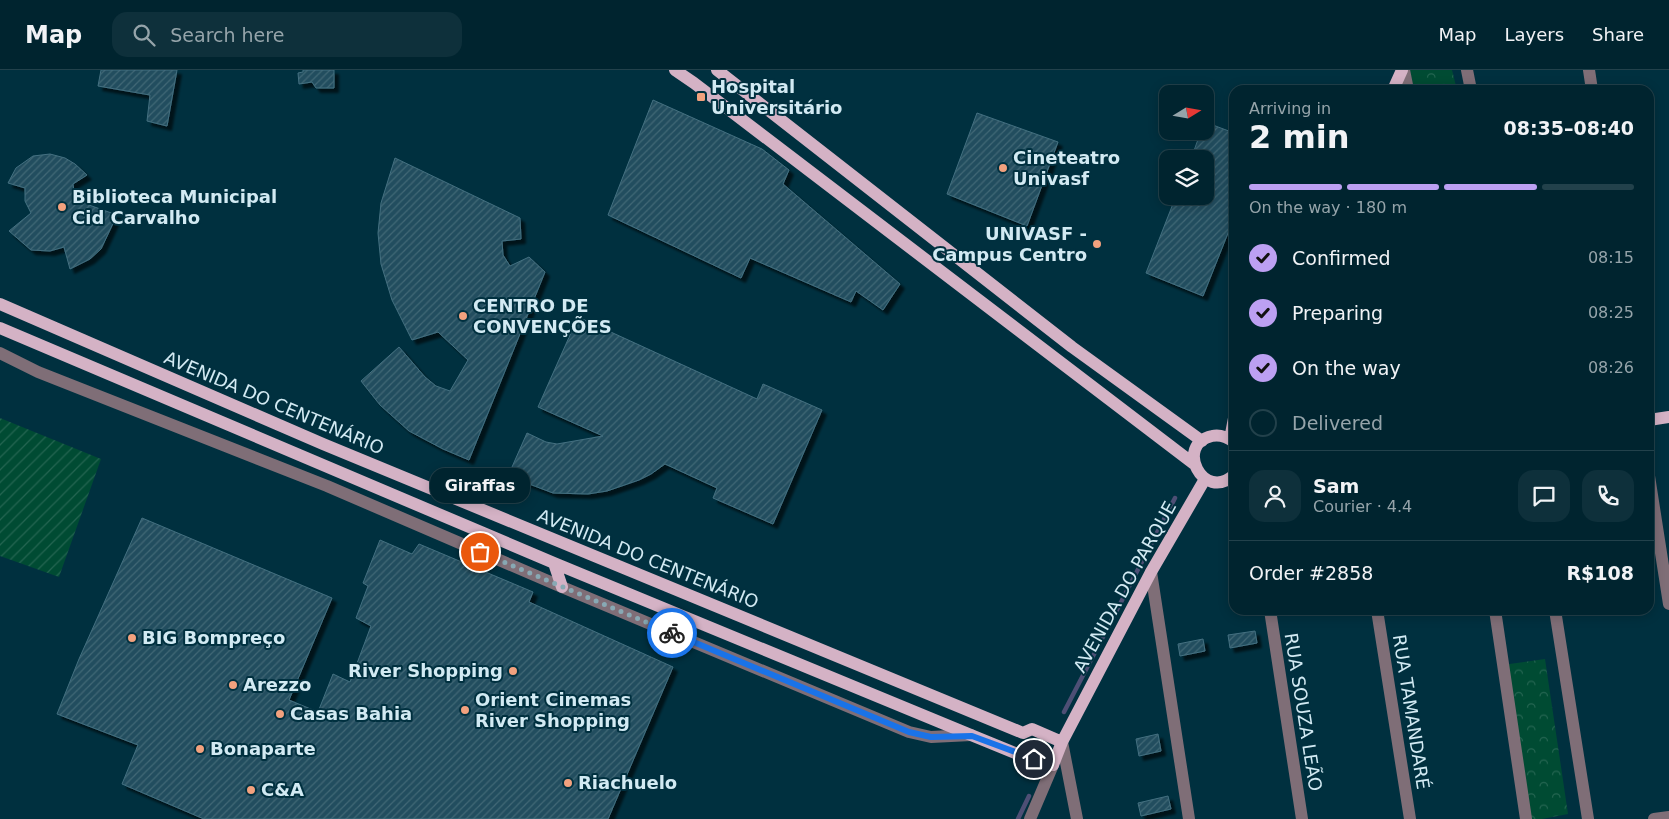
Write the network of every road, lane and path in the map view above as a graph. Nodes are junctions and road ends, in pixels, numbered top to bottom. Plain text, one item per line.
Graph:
1 (675, 70) edge
2 (717, 70) edge
3 (1403, 70) edge
4 (1467, 70) edge
5 (1589, 70) edge
6 (1396, 85) edge
7 (1407, 85) edge
8 (1470, 85) edge
9 (1591, 85) edge
10 (0, 304) edge
11 (0, 328) edge
12 (0, 353) edge
13 (1669, 417) edge
14 (1654, 419) edge
15 (1229, 439) edge
16 (1202, 441) junction
17 (1194, 464) junction
18 (1229, 478) edge
19 (1205, 479) junction
20 (1654, 508) edge
21 (554, 563) junction
22 (1151, 572) junction
23 (562, 587) junction
24 (1669, 604) edge
25 (1271, 615) edge
26 (1378, 615) edge
27 (1496, 615) edge
28 (1556, 615) edge
29 (1078, 712) junction
30 (1027, 731) junction
31 (972, 736) junction
32 (1062, 742) junction
33 (1015, 753) junction
34 (1053, 765) junction
35 (1669, 817) edge
36 (1030, 819) edge
37 (1077, 819) edge
38 (1189, 819) edge
39 (1302, 819) edge
40 (1410, 819) edge
41 (1526, 819) edge
42 (1588, 819) edge
43 (1654, 819) edge

1 - 17 main road
2 - 16 main road
3 - 6 main road
3 - 7 street
4 - 8 street
5 - 9 street
10 - 30 main road, AVENIDA DO CENTENÁRIO
11 - 21 main road
12 - 23 street
13 - 14 main road
15 - 16 main road
16 - 17 main road
17 - 19 main road
18 - 19 main road
19 - 22 main road, AVENIDA DO PARQUE
20 - 24 street
21 - 23 main road
21 - 31 main road
22 - 29 main road, AVENIDA DO PARQUE
22 - 38 street
23 - 31 street
25 - 39 street, RUA SOUZA LEÃO
26 - 40 street, RUA TAMANDARÉ
27 - 41 street
28 - 42 street
29 - 30 main road
29 - 32 main road, AVENIDA DO PARQUE
30 - 32 main road, AVENIDA DO CENTENÁRIO
30 - 33 main road
31 - 33 main road
32 - 34 main road, AVENIDA DO PARQUE
32 - 37 street
33 - 34 main road
34 - 36 street
35 - 43 street

